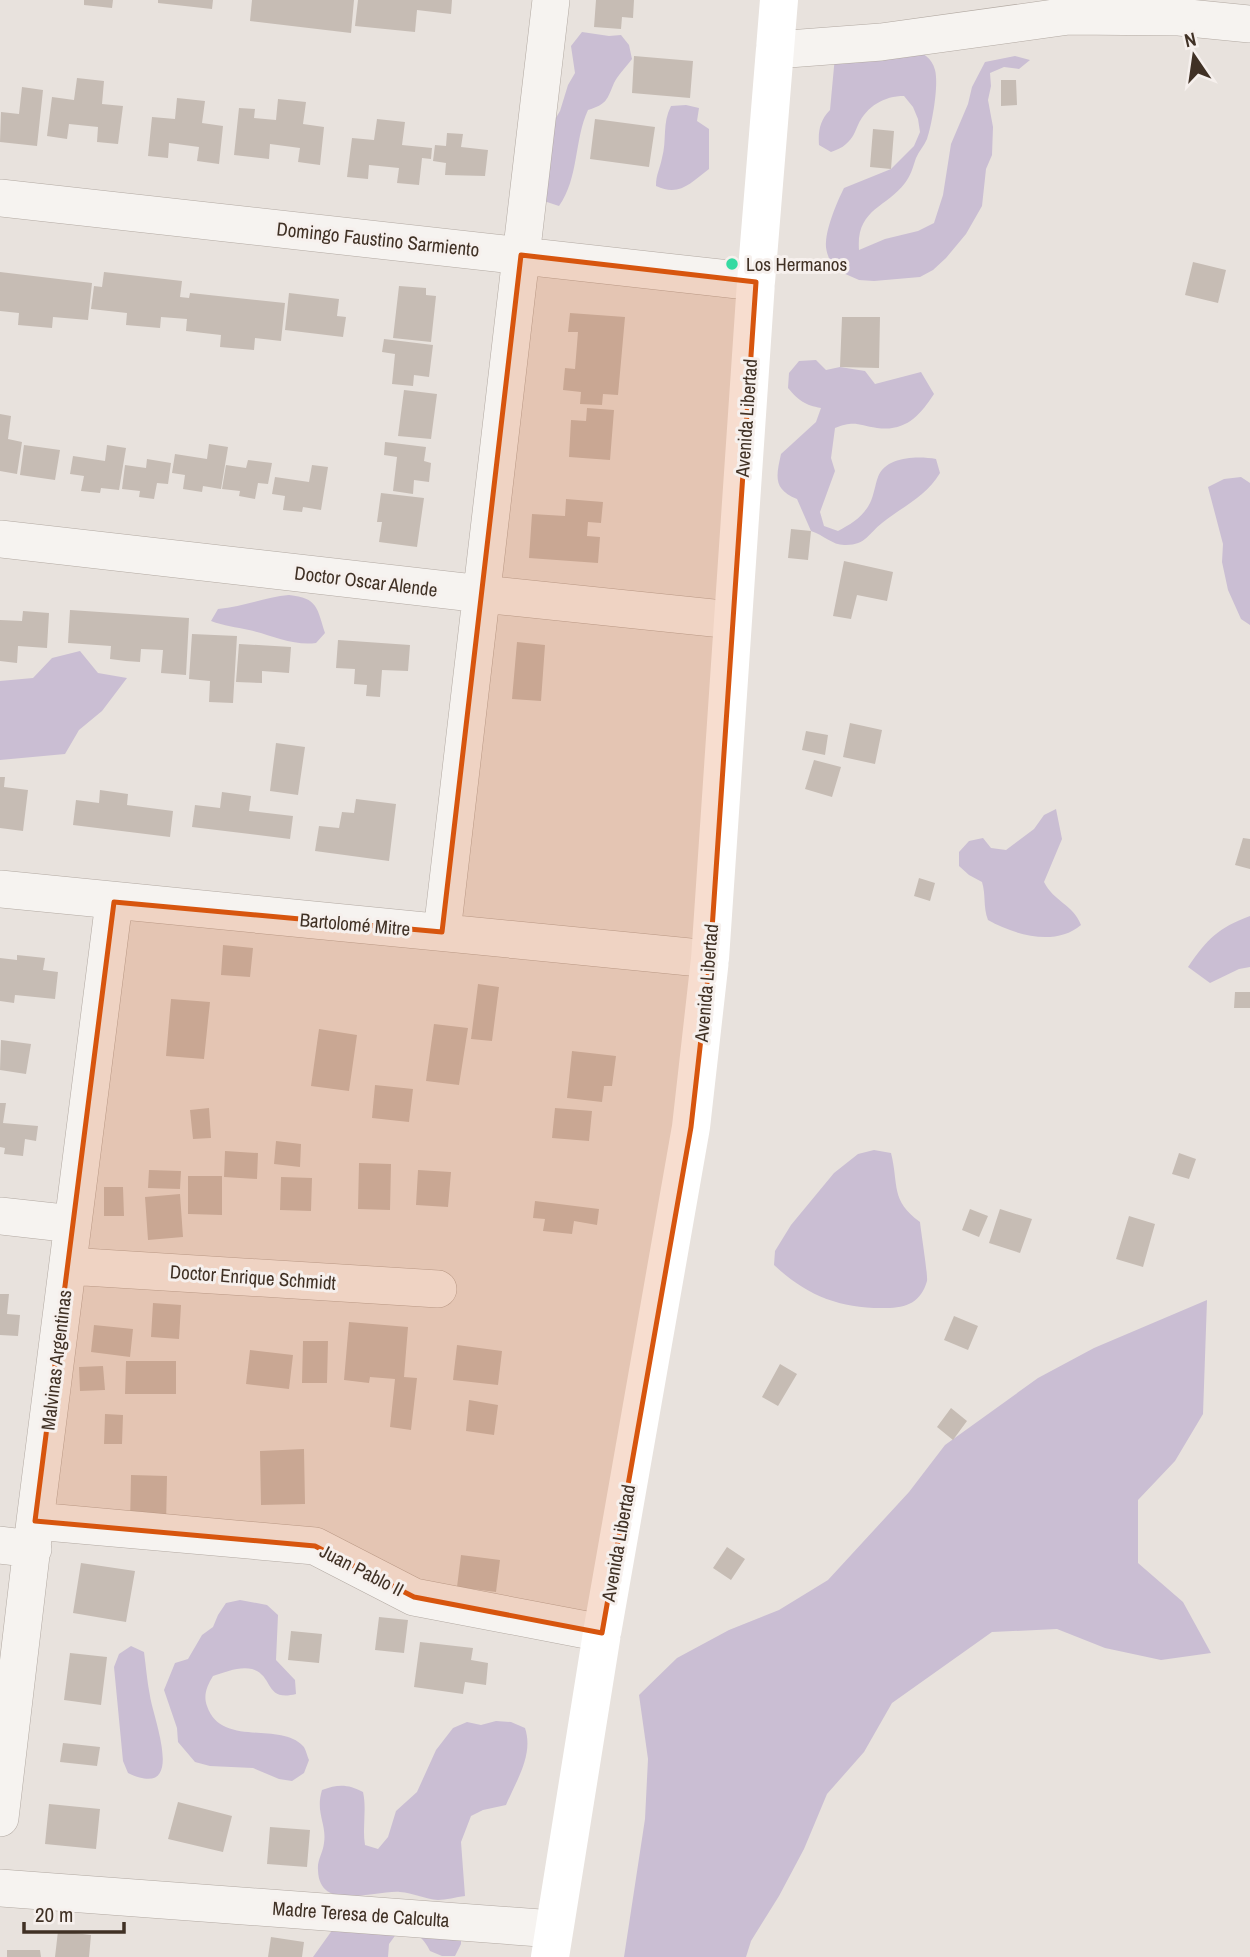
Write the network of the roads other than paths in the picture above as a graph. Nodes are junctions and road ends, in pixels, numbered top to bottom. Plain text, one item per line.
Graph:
1 (551, 0) edge
2 (779, 0) edge
3 (1250, 24) edge
4 (775, 50) junction
5 (0, 198) edge
6 (521, 255) junction
7 (756, 282) junction
8 (0, 539) edge
9 (482, 594) junction
10 (732, 620) junction
11 (0, 889) edge
12 (114, 902) junction
13 (442, 932) junction
14 (710, 959) junction
15 (0, 1216) edge
16 (73, 1224) junction
17 (68, 1266) junction
18 (439, 1289) dead end
19 (23, 1538) edge
20 (602, 1633) junction
21 (0, 1818) edge
22 (0, 1888) edge
23 (552, 1943) edge

1 - 6 street
2 - 4 main road, Avenida Libertad
3 - 4 street
4 - 7 main road, Avenida Libertad
5 - 6 street, Domingo Faustino Sarmiento
6 - 7 street, Domingo Faustino Sarmiento
6 - 9 street
7 - 10 main road, Avenida Libertad
8 - 9 street, Doctor Oscar Alende
9 - 10 street, Doctor Oscar Alende
9 - 13 street
10 - 14 main road, Avenida Libertad
11 - 12 street, Bartolomé Mitre
12 - 13 street, Bartolomé Mitre
12 - 16 street, Malvinas Argentinas
13 - 14 street, Bartolomé Mitre
14 - 20 main road, Avenida Libertad
15 - 16 street
16 - 17 street, Malvinas Argentinas
17 - 18 street, Doctor Enrique Schmidt
17 - 19 street, Malvinas Argentinas
19 - 20 street, Juan Pablo II
19 - 21 street, Malvinas Argentinas
20 - 23 main road, Avenida Libertad
22 - 23 street, Madre Teresa de Calculta

